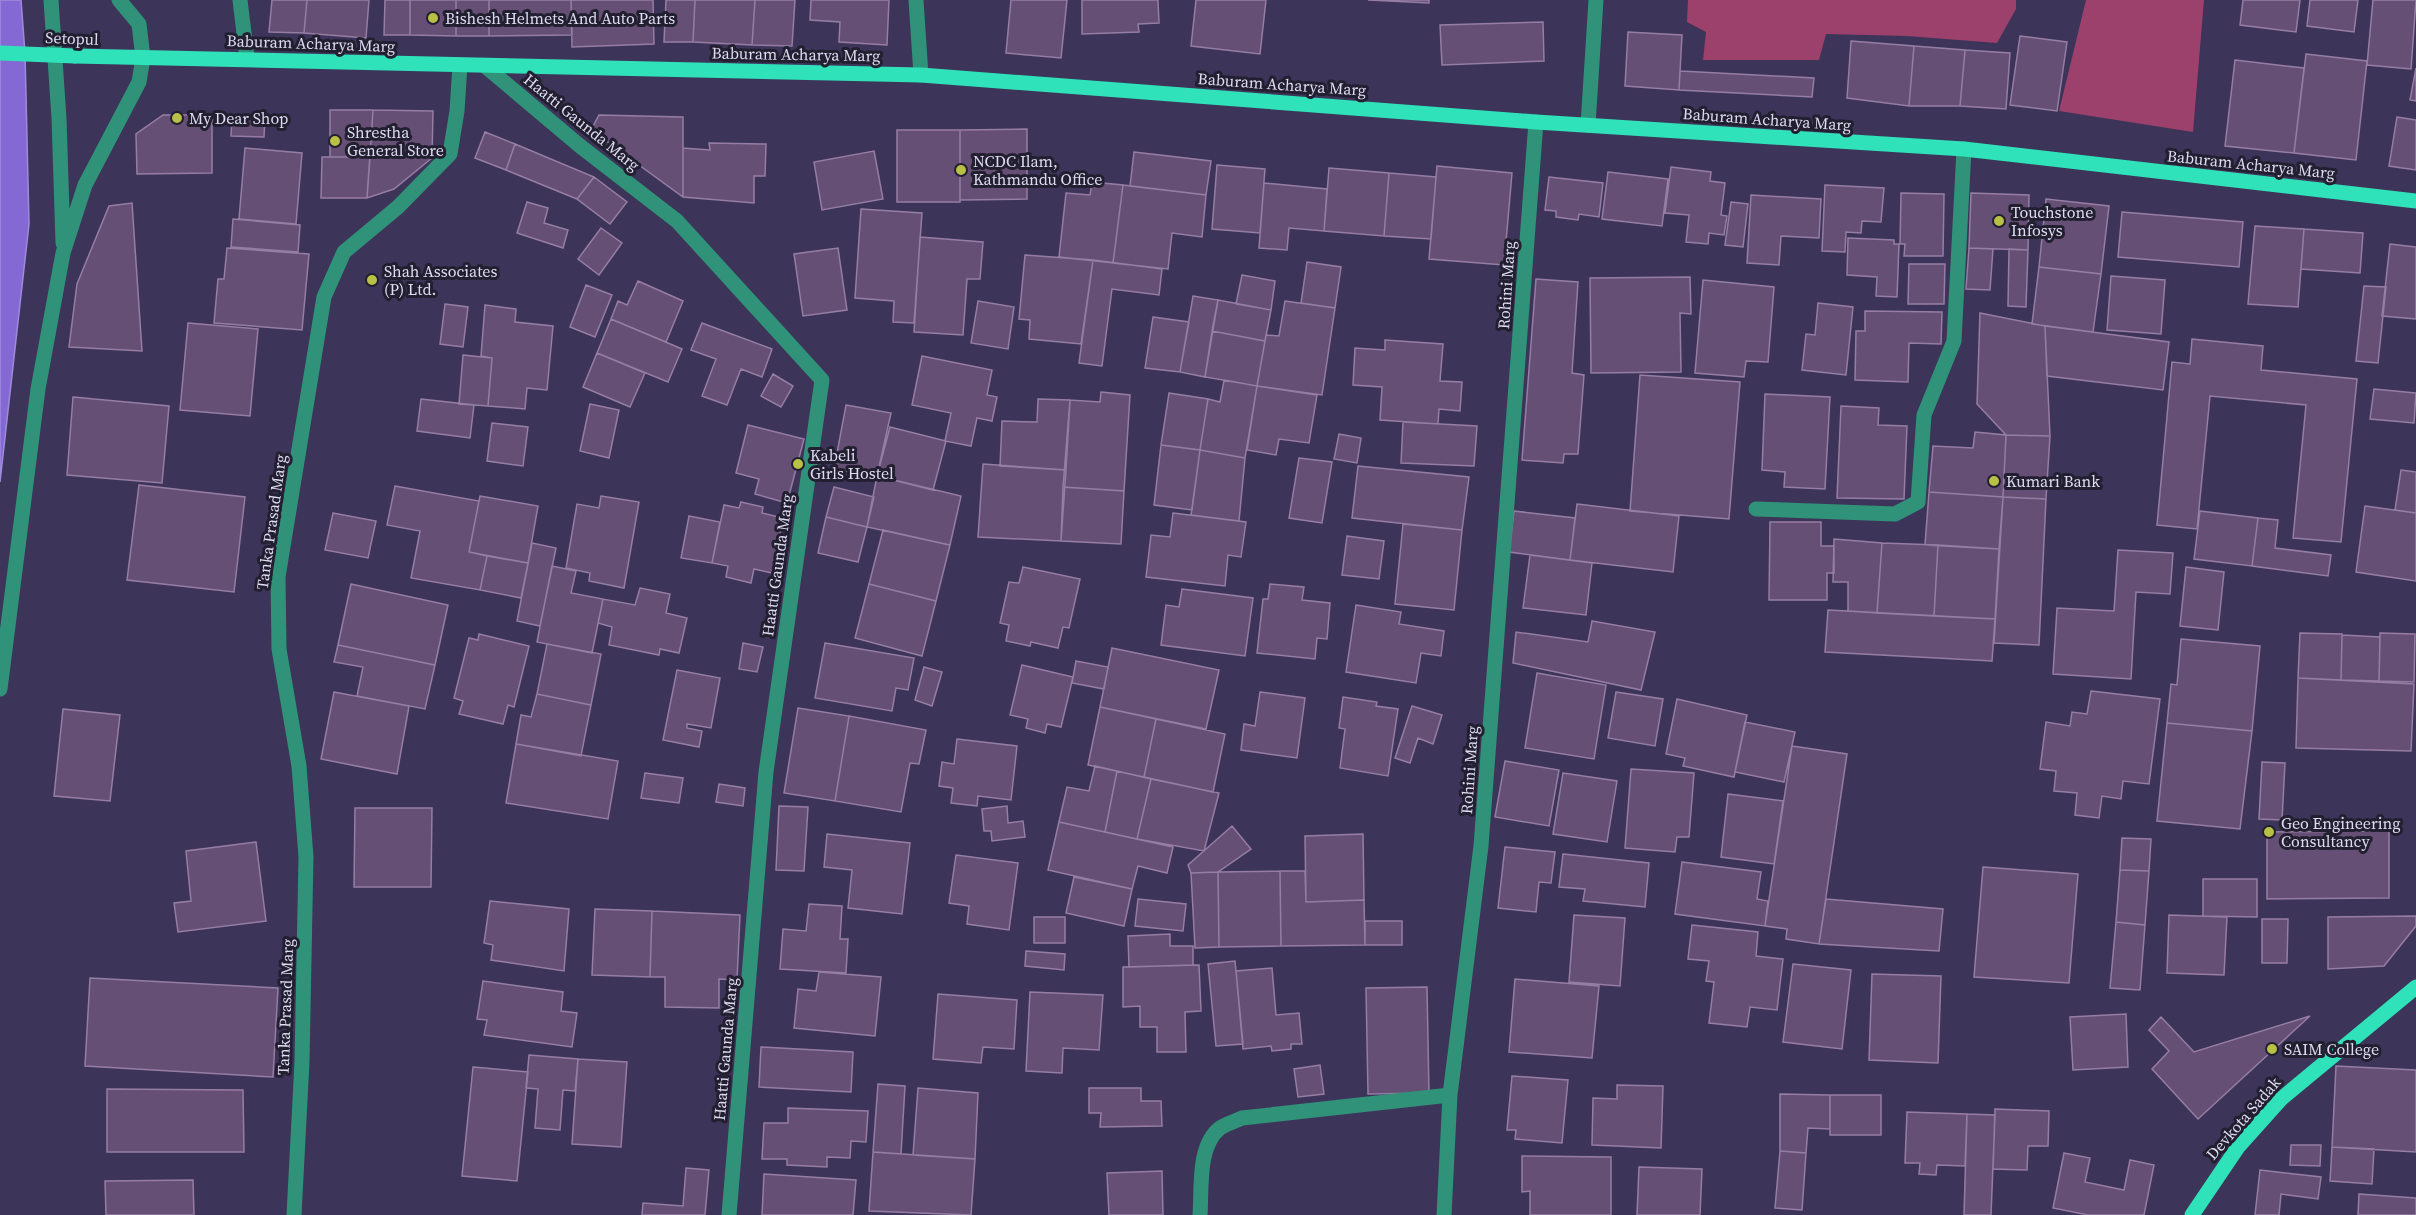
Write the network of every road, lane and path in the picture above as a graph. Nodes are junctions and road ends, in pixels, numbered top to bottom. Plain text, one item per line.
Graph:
1 (51, 0) edge
2 (119, 0) edge
3 (240, 0) edge
4 (916, 0) edge
5 (1596, 0) edge
6 (0, 53) edge
7 (142, 58) junction
8 (247, 58) junction
9 (460, 65) junction
10 (485, 66) junction
11 (921, 75) junction
12 (1536, 122) junction
13 (1588, 125) junction
14 (1964, 150) junction
15 (2416, 201) edge
16 (63, 253) junction
17 (1756, 509) dead end
18 (0, 689) edge
19 (2416, 987) edge
20 (1450, 1095) junction
21 (294, 1215) edge
22 (729, 1215) edge
23 (1200, 1215) edge
24 (1444, 1215) edge
25 (2192, 1215) edge

1 - 16 street
2 - 7 street
3 - 8 street
4 - 11 street
5 - 13 street
6 - 7 main road, Setopul, bridge
7 - 8 main road, Baburam Acharya Marg
7 - 16 street
8 - 9 main road, Baburam Acharya Marg
9 - 10 main road, Baburam Acharya Marg
9 - 21 street, Tanka Prasad Marg
10 - 11 main road, Baburam Acharya Marg
10 - 22 street, Haatti Gaunda Marg
11 - 12 main road, Baburam Acharya Marg
12 - 13 main road, Baburam Acharya Marg
12 - 20 street, Rohini Marg
13 - 14 main road, Baburam Acharya Marg
14 - 15 main road, Baburam Acharya Marg
14 - 17 street
16 - 18 street
19 - 25 main road, Devkota Sadak
20 - 23 street
20 - 24 street, Rohini Marg

